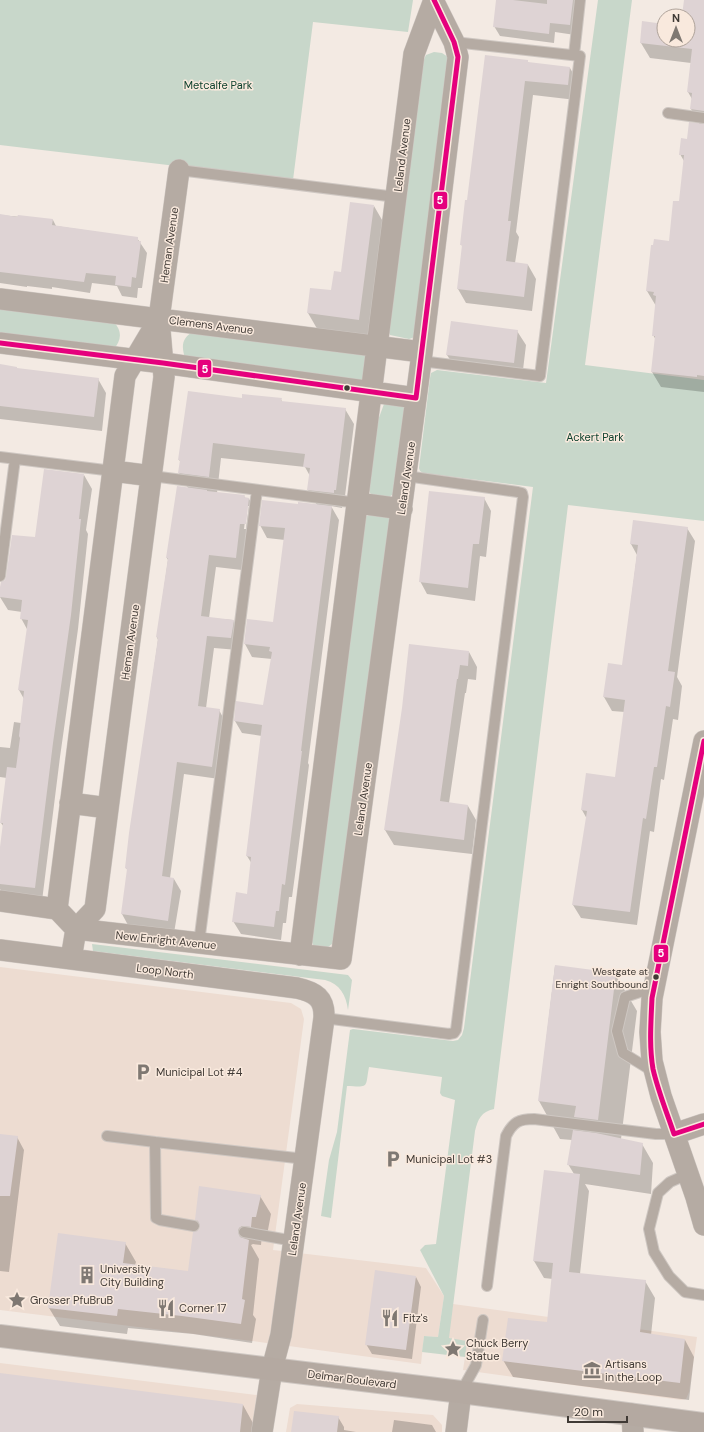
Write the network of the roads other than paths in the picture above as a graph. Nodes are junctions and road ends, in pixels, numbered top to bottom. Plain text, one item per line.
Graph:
1 (580, 0) edge
2 (434, 1) edge
3 (454, 42) junction
4 (574, 55) junction
5 (668, 113) dead end
6 (704, 118) edge
7 (179, 170) joint
8 (396, 197) junction
9 (0, 299) edge
10 (159, 319) junction
11 (0, 343) edge
12 (378, 346) junction
13 (422, 356) junction
14 (135, 360) junction
15 (163, 363) junction
16 (372, 391) junction
17 (416, 398) junction
18 (0, 457) edge
19 (15, 459) junction
20 (113, 471) junction
21 (152, 476) junction
22 (406, 476) junction
23 (257, 490) junction
24 (358, 502) junction
25 (402, 509) junction
26 (0, 576) edge
27 (704, 741) edge
28 (70, 803) junction
29 (108, 808) junction
30 (0, 901) edge
31 (57, 909) junction
32 (76, 930) junction
33 (199, 943) junction
34 (0, 950) edge
35 (300, 955) junction
36 (71, 959) junction
37 (341, 959) joint
38 (655, 987) junction
39 (324, 1011) junction
40 (655, 1073) junction
41 (704, 1124) edge
42 (674, 1134) junction
43 (107, 1136) dead end
44 (155, 1142) junction
45 (305, 1159) junction
46 (688, 1174) junction
47 (704, 1225) edge
48 (194, 1226) dead end
49 (244, 1232) dead end
50 (294, 1241) junction
51 (487, 1286) dead end
52 (704, 1295) edge
53 (483, 1320) dead end
54 (0, 1336) edge
55 (272, 1369) junction
56 (461, 1392) junction
57 (633, 1423) edge
58 (704, 1424) edge
59 (262, 1432) edge
60 (456, 1432) edge

1 - 4 lane
2 - 3 street, Leland Avenue
2 - 8 street, Leland Avenue
3 - 4 lane
3 - 13 street, Leland Avenue
4 - 13 lane
5 - 6 lane
7 - 8 lane
7 - 10 street, Heman Avenue
8 - 12 street, Leland Avenue
9 - 10 street, Clemens Avenue
10 - 12 street, Clemens Avenue
10 - 14 street, Heman Avenue
10 - 15 street, Heman Avenue
11 - 14 street
12 - 13 street, Clemens Avenue
12 - 16 street, Leland Avenue
13 - 17 street, Leland Avenue
14 - 15 street
14 - 20 street, Heman Avenue
15 - 16 street
15 - 21 street, Heman Avenue
16 - 17 street
16 - 24 street, Leland Avenue
17 - 22 street, Leland Avenue
18 - 19 lane
19 - 20 lane
19 - 26 lane
20 - 21 street
20 - 28 street, Heman Avenue
21 - 23 lane
21 - 29 street, Heman Avenue
22 - 25 street, Leland Avenue
22 - 39 lane
23 - 24 lane
23 - 33 lane
24 - 25 street
24 - 35 street, Leland Avenue
25 - 37 street, Leland Avenue
27 - 38 street
28 - 29 street
28 - 31 street, Heman Avenue
29 - 32 street, Heman Avenue
30 - 31 street
31 - 32 street
32 - 33 street, New Enright Avenue
32 - 36 street
33 - 35 street, New Enright Avenue
34 - 36 street, Loop North
35 - 37 street, New Enright Avenue
36 - 39 street, Loop North
38 - 40 street
38 - 40 lane
39 - 45 street, Leland Avenue
40 - 42 street
41 - 42 street
42 - 46 street
42 - 51 lane
43 - 44 lane
44 - 45 lane
44 - 48 lane
45 - 50 street, Leland Avenue
46 - 47 street
46 - 52 lane
49 - 50 lane
50 - 55 street, Leland Avenue
53 - 56 lane
54 - 55 main road, Delmar Boulevard
55 - 56 main road, Delmar Boulevard
55 - 59 street, Leland Avenue
56 - 57 main road, Delmar Boulevard
56 - 60 street
57 - 58 main road, Delmar Boulevard

